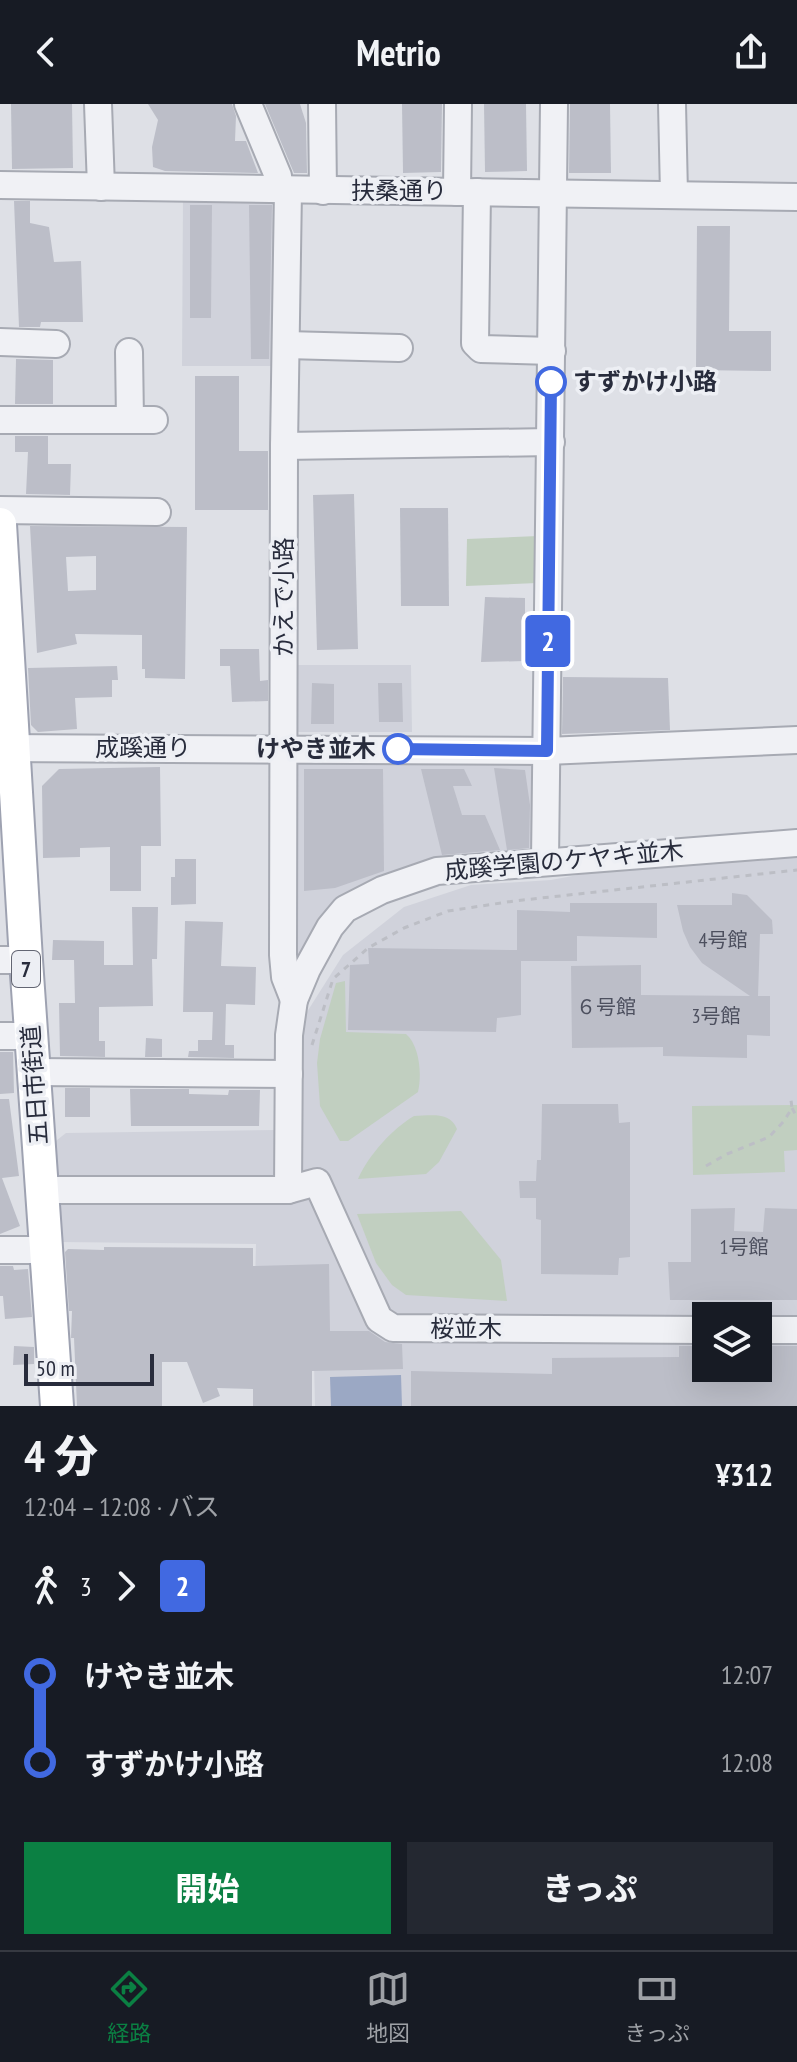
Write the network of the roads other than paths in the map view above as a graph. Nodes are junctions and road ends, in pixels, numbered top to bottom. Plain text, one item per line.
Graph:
1 (98, 104) edge
2 (248, 104) edge
3 (322, 104) edge
4 (458, 104) edge
5 (554, 104) edge
6 (672, 104) edge
7 (0, 185) edge
8 (101, 187) junction
9 (284, 190) junction
10 (323, 191) junction
11 (467, 192) junction
12 (554, 192) junction
13 (674, 194) junction
14 (797, 197) edge
15 (0, 342) edge
16 (56, 344) dead end
17 (286, 345) junction
18 (399, 348) dead end
19 (552, 351) junction
20 (129, 352) dead end
21 (0, 420) edge
22 (551, 442) junction
23 (284, 446) junction
24 (0, 510) edge
25 (157, 512) dead end
26 (0, 524) edge
27 (1, 557) edge
28 (2, 622) edge
29 (797, 740) edge
30 (6, 748) edge
31 (285, 748) junction
32 (547, 751) junction
33 (797, 843) edge
34 (545, 861) junction
35 (13, 960) edge
36 (294, 1000) junction
37 (16, 1036) edge
38 (34, 1072) junction
39 (289, 1074) junction
40 (42, 1190) junction
41 (288, 1190) junction
42 (0, 1250) edge
43 (45, 1250) junction
44 (692, 1330) edge
45 (772, 1330) edge
46 (797, 1330) edge
47 (57, 1406) edge

1 - 8 street
2 - 9 street, かえで小路
3 - 10 street
4 - 11 street
5 - 12 street
6 - 13 street
7 - 8 street, 扶桑通り
8 - 9 street, 扶桑通り
9 - 10 street, 扶桑通り
9 - 17 street, かえで小路
10 - 11 street, 扶桑通り
11 - 12 street, 扶桑通り
11 - 19 street
12 - 13 street, 扶桑通り
12 - 19 street
13 - 14 street, 扶桑通り
15 - 16 street
17 - 18 street
17 - 23 street, かえで小路
19 - 22 street
20 - 21 street
22 - 23 street
22 - 32 street
23 - 31 street, かえで小路
24 - 25 street
26 - 27 main road, 五日市街道 / 7
27 - 28 main road, 五日市街道 / 7
28 - 30 main road, 五日市街道 / 7
29 - 32 street
30 - 31 street, 成蹊通り
30 - 35 main road, 五日市街道 / 7
31 - 32 street, 成蹊通り
31 - 36 street, かえで小路
32 - 34 street
33 - 34 street, 成蹊学園のケヤキ並木
34 - 36 street, 成蹊学園のケヤキ並木
35 - 37 main road, 五日市街道 / 7
36 - 39 street, 成蹊学園のケヤキ並木
37 - 38 main road, 五日市街道 / 7
38 - 39 street
38 - 40 main road, 五日市街道 / 7
39 - 41 street, 成蹊学園のケヤキ並木
40 - 41 street
40 - 43 main road, 五日市街道 / 7
41 - 44 street, 桜並木
42 - 43 street
43 - 47 main road, 五日市街道 / 7
45 - 46 street

